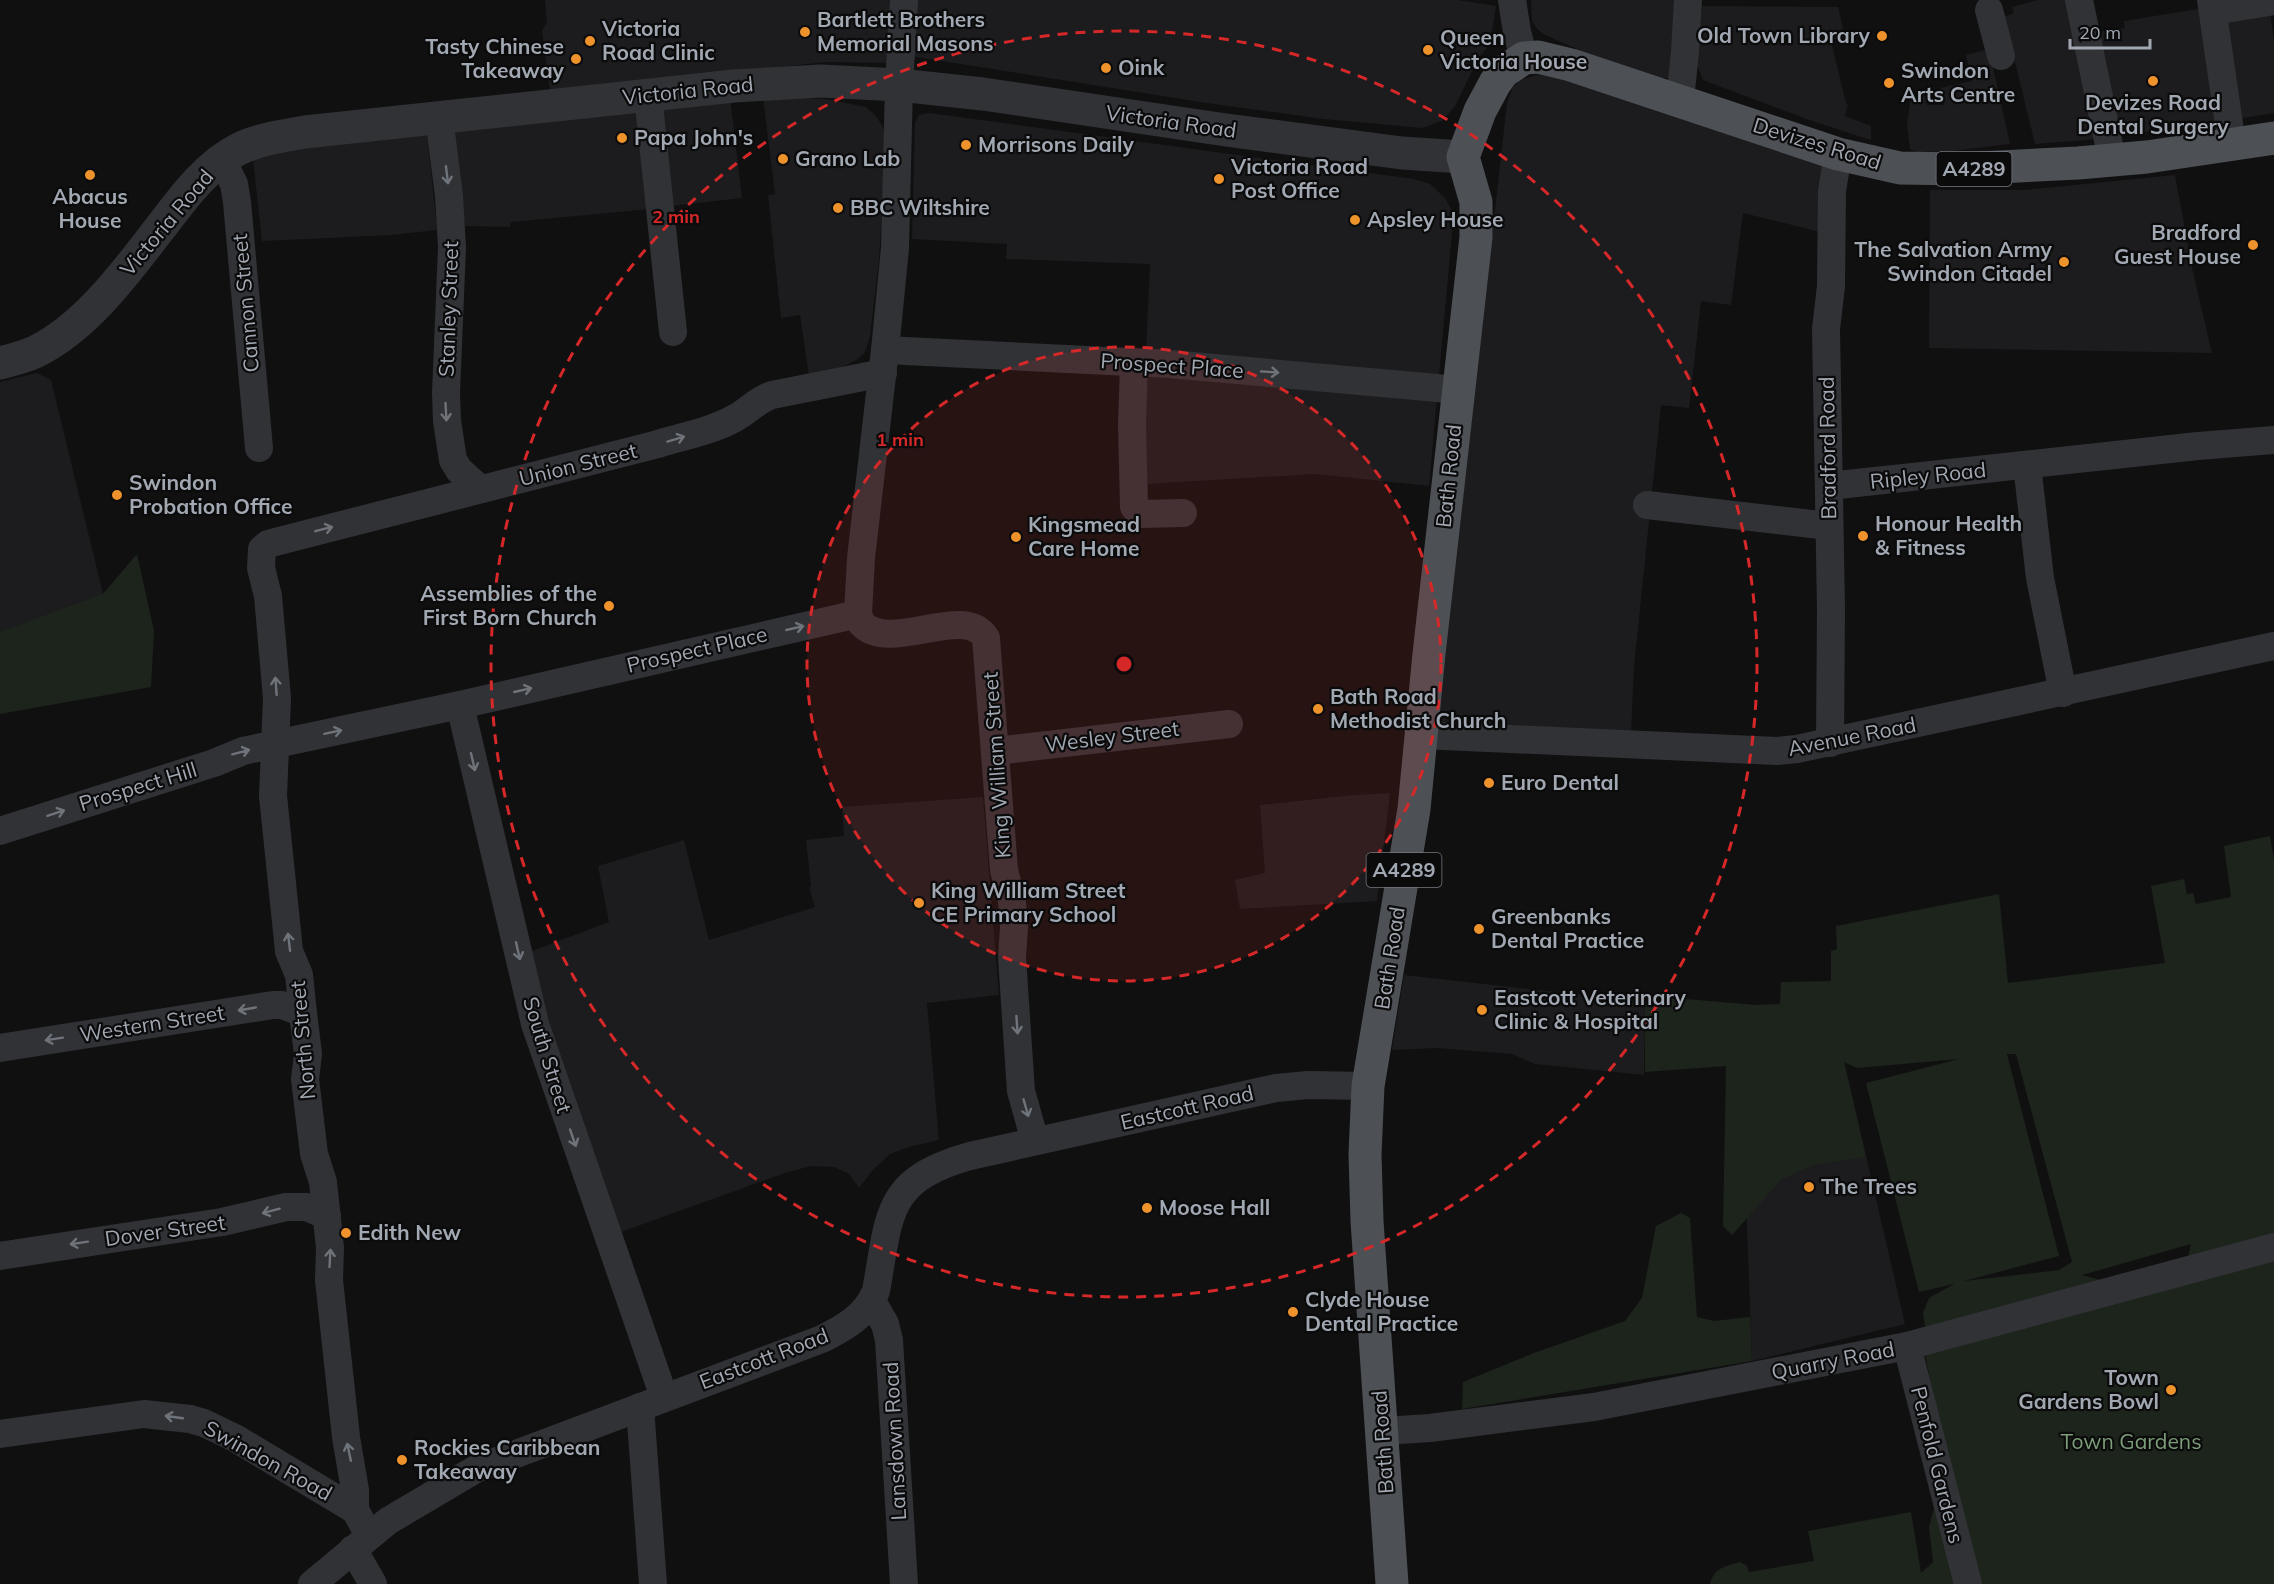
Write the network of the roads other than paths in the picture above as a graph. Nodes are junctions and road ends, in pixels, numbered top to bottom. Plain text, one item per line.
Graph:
1 (904, 0) edge
2 (1510, 0) edge
3 (1688, 0) edge
4 (2079, 0) edge
5 (2274, 1) edge
6 (2212, 6) edge
7 (1989, 10) dead end
8 (2001, 56) dead end
9 (1524, 58) junction
10 (899, 85) junction
11 (648, 95) junction
12 (1680, 100) junction
13 (439, 117) junction
14 (2274, 138) edge
15 (2232, 145) junction
16 (1838, 154) junction
17 (1463, 158) junction
18 (222, 160) junction
19 (2112, 160) junction
20 (673, 332) dead end
21 (884, 361) junction
22 (0, 363) edge
23 (1134, 363) junction
24 (1459, 390) junction
25 (2274, 440) edge
26 (259, 448) dead end
27 (2027, 465) junction
28 (1829, 486) junction
29 (480, 489) junction
30 (1647, 505) dead end
31 (1183, 513) dead end
32 (1829, 526) junction
33 (267, 544) joint
34 (858, 614) junction
35 (2274, 646) edge
36 (2063, 693) junction
37 (460, 705) junction
38 (1229, 724) dead end
39 (1422, 735) junction
40 (1830, 743) junction
41 (276, 745) junction
42 (994, 751) junction
43 (0, 831) edge
44 (303, 1013) junction
45 (0, 1048) edge
46 (1368, 1086) junction
47 (1035, 1141) junction
48 (327, 1216) junction
49 (2274, 1247) edge
50 (0, 1256) edge
51 (872, 1301) junction
52 (1907, 1346) junction
53 (652, 1402) junction
54 (1383, 1431) junction
55 (0, 1434) edge
56 (355, 1510) junction
57 (361, 1542) junction
58 (312, 1584) edge
59 (373, 1584) edge
60 (653, 1584) edge
61 (904, 1584) edge
62 (1392, 1584) edge
63 (1968, 1584) edge

1 - 10 street
2 - 9 street
3 - 12 street
4 - 19 street
5 - 6 street
6 - 15 street
7 - 8 street
9 - 12 main road, Devizes Road / A4289
9 - 17 main road
10 - 11 street, Victoria Road
10 - 17 street, Victoria Road
10 - 21 street
11 - 13 street, Victoria Road
11 - 20 street
12 - 16 main road, Devizes Road / A4289
13 - 18 street, Victoria Road
13 -> 29 street, Stanley Street
14 - 15 main road, Devizes Road / A4289
15 - 19 main road, Devizes Road / A4289
16 - 19 main road, Devizes Road / A4289
16 - 28 street, Bradford Road
17 - 24 main road, Bath Road / A4289
18 - 22 street, Victoria Road
18 - 26 street, Cannon Street
21 - 23 street, Prospect Place
29 -> 21 street, Union Street
21 - 34 street
23 -> 24 street, Prospect Place
23 - 31 street
24 - 39 main road, Bath Road / A4289
25 - 27 street, Ripley Road
27 - 28 street, Ripley Road
27 - 36 street
28 - 32 street, Bradford Road
33 -> 29 street, Union Street
30 - 32 street
32 - 40 street, Bradford Road
41 -> 33 street, North Street
37 -> 34 street, Prospect Place
34 - 42 street, King William Street
35 - 36 street, Avenue Road
36 - 40 street, Avenue Road
41 -> 37 street, Prospect Place
37 -> 53 street, South Street
38 - 42 street, Wesley Street
39 - 40 street, Avenue Road
39 - 46 main road, Bath Road / A4289
43 -> 41 street, Prospect Hill
44 -> 41 street, North Street
42 -> 47 street, King William Street
44 -> 45 street, Western Street
44 - 48 street, North Street
46 - 47 street, Eastcott Road
46 - 54 main road, Bath Road / A4289
47 - 51 street, Eastcott Road
48 -> 50 street, Dover Street
56 -> 48 street, North Street
49 - 52 street, Quarry Road
51 - 53 street, Eastcott Road
51 - 61 street, Lansdown Road
52 - 54 street, Quarry Road
52 - 63 street, Penfold Gardens
53 - 57 street, Eastcott Road
53 - 60 street, South Street
54 - 62 main road, Bath Road / A4289
56 -> 55 street, Swindon Road
56 - 57 street, North Street
57 - 58 street, Eastcott Road
57 - 59 street, North Street

